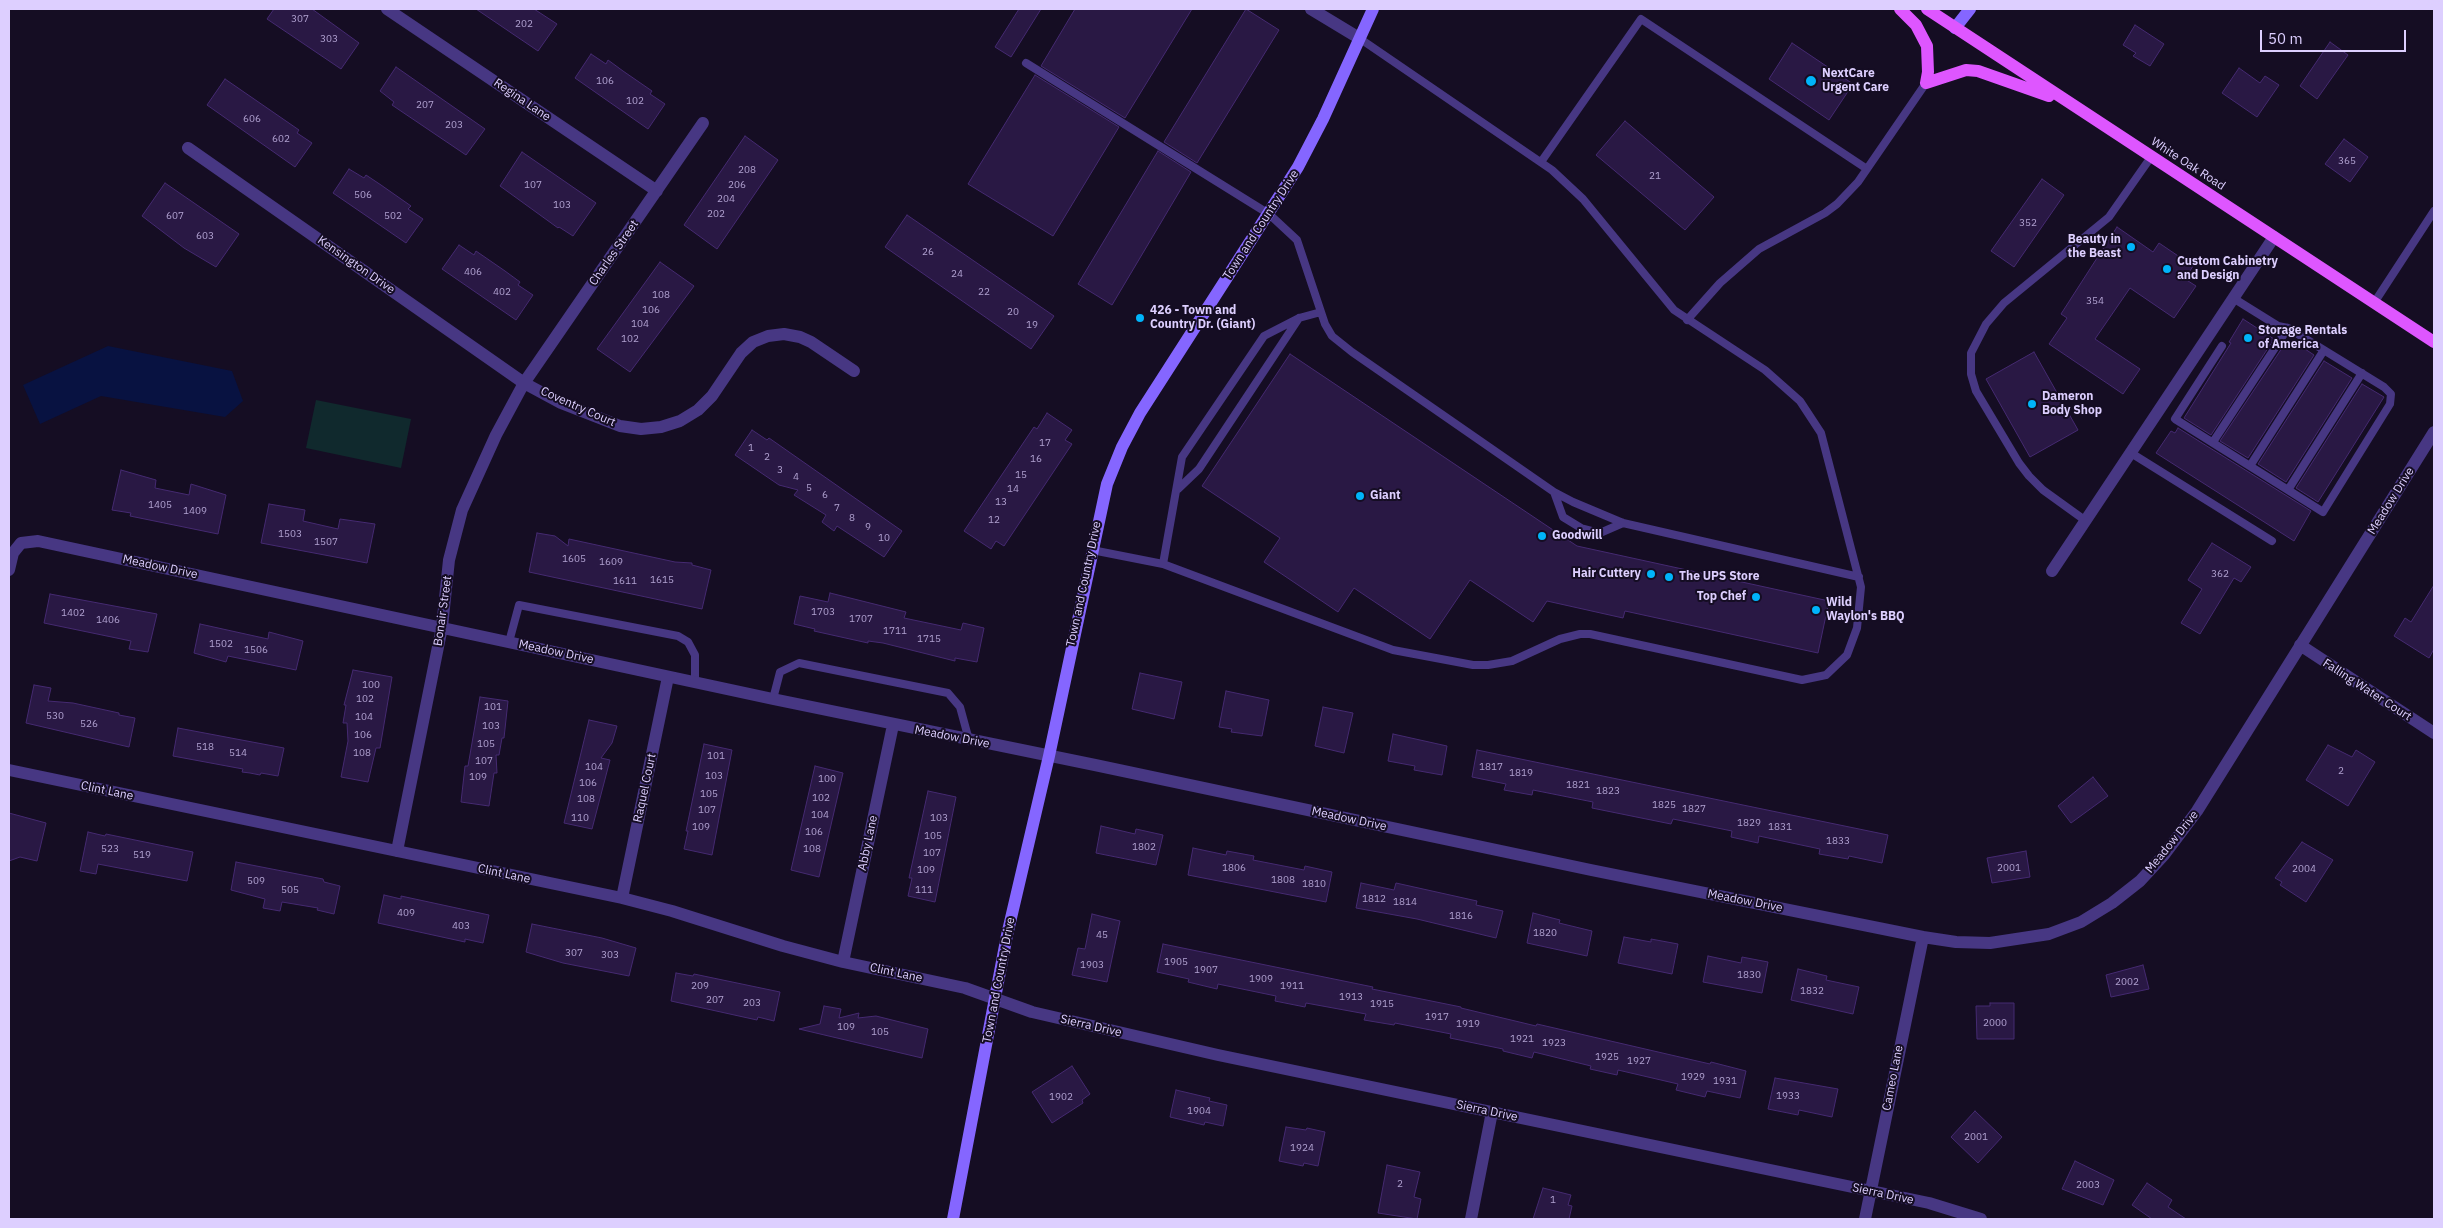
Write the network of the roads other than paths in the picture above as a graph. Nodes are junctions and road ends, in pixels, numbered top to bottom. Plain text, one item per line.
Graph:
1 (387, 9) edge
2 (1311, 9) edge
3 (1373, 9) edge
4 (1900, 9) edge
5 (1927, 9) edge
6 (1970, 9) edge
7 (1955, 28) junction
8 (1359, 38) junction
9 (1026, 63) dead end
10 (1926, 83) junction
11 (2068, 102) junction
12 (704, 123) dead end
13 (188, 148) dead end
14 (2151, 157) junction
15 (1541, 162) junction
16 (1867, 169) junction
17 (657, 191) junction
18 (2434, 211) edge
19 (1269, 214) junction
20 (2274, 237) junction
21 (2233, 298) junction
22 (2374, 303) junction
23 (1321, 312) junction
24 (1300, 318) junction
25 (1687, 320) junction
26 (2288, 328) junction
27 (2434, 342) edge
28 (2222, 346) dead end
29 (2324, 350) junction
30 (854, 371) dead end
31 (2362, 373) junction
32 (524, 383) junction
33 (2434, 432) edge
34 (2212, 442) junction
35 (2131, 453) junction
36 (2250, 466) junction
37 (1178, 489) junction
38 (2288, 490) junction
39 (1554, 492) junction
40 (2086, 521) junction
41 (1622, 523) junction
42 (2272, 541) dead end
43 (1092, 550) junction
44 (1163, 564) junction
45 (9, 570) edge
46 (2052, 571) dead end
47 (1859, 577) junction
48 (442, 627) junction
49 (509, 642) junction
50 (2300, 645) junction
51 (668, 677) junction
52 (696, 683) junction
53 (772, 699) junction
54 (893, 725) junction
55 (2434, 733) edge
56 (969, 740) junction
57 (1049, 756) junction
58 (9, 770) edge
59 (397, 851) junction
60 (622, 898) junction
61 (1924, 937) junction
62 (843, 962) junction
63 (994, 997) junction
64 (1492, 1112) junction
65 (1871, 1191) junction
66 (953, 1219) edge
67 (1471, 1219) edge
68 (1865, 1219) edge
69 (1981, 1219) edge

1 - 17 street, Regina Lane
2 - 8 street
3 - 8 street, Town and Country Drive
4 - 10 main road
5 - 7 main road, White Oak Road
6 - 7 street
7 - 11 main road, White Oak Road
8 - 15 lane
8 - 19 street, Town and Country Drive
9 - 19 lane
10 - 11 main road
10 - 16 lane
11 - 14 main road, White Oak Road
12 - 17 street, Charles Street
13 - 32 street, Kensington Drive
14 - 20 main road, White Oak Road
14 - 40 lane
15 - 16 lane
15 - 25 lane
16 - 25 lane
17 - 32 street, Charles Street
18 - 22 lane
19 - 23 lane
19 - 43 street, Town and Country Drive
20 - 21 street
20 - 22 main road, White Oak Road
21 - 26 lane
21 - 35 street
22 - 27 main road, White Oak Road
23 - 24 lane
23 - 39 lane
24 - 37 lane
24 - 37 lane
25 - 47 lane
26 - 29 lane
26 - 34 lane
28 - 34 lane
29 - 31 lane
29 - 36 lane
30 - 32 street, Coventry Court
31 - 38 lane
31 - 38 lane
32 - 48 street, Bonair Street
33 - 50 street, Meadow Drive
34 - 36 lane
35 - 40 street
35 - 42 lane
36 - 38 lane
37 - 44 lane
39 - 41 lane
39 - 41 lane
40 - 46 street
41 - 47 lane
43 - 44 lane
43 - 57 street, Town and Country Drive
44 - 47 lane
45 - 48 street, Meadow Drive
48 - 49 street, Meadow Drive
48 - 59 street, Bonair Street
49 - 51 street, Meadow Drive
49 - 52 lane
50 - 55 street, Falling Water Court
50 - 61 street, Meadow Drive
51 - 52 street, Meadow Drive
51 - 60 street, Raquel Court
52 - 53 street, Meadow Drive
53 - 54 street, Meadow Drive
53 - 56 lane
54 - 56 street, Meadow Drive
54 - 62 street, Abby Lane
56 - 57 street, Meadow Drive
57 - 61 street, Meadow Drive
57 - 63 street, Town and Country Drive
58 - 59 street, Clint Lane
59 - 60 street, Clint Lane
60 - 62 street, Clint Lane
61 - 65 street, Cameo Lane
62 - 63 street, Clint Lane
63 - 64 street, Sierra Drive
63 - 66 street, Town and Country Drive
64 - 65 street, Sierra Drive
64 - 67 street
65 - 68 street, Cameo Lane
65 - 69 street, Sierra Drive

